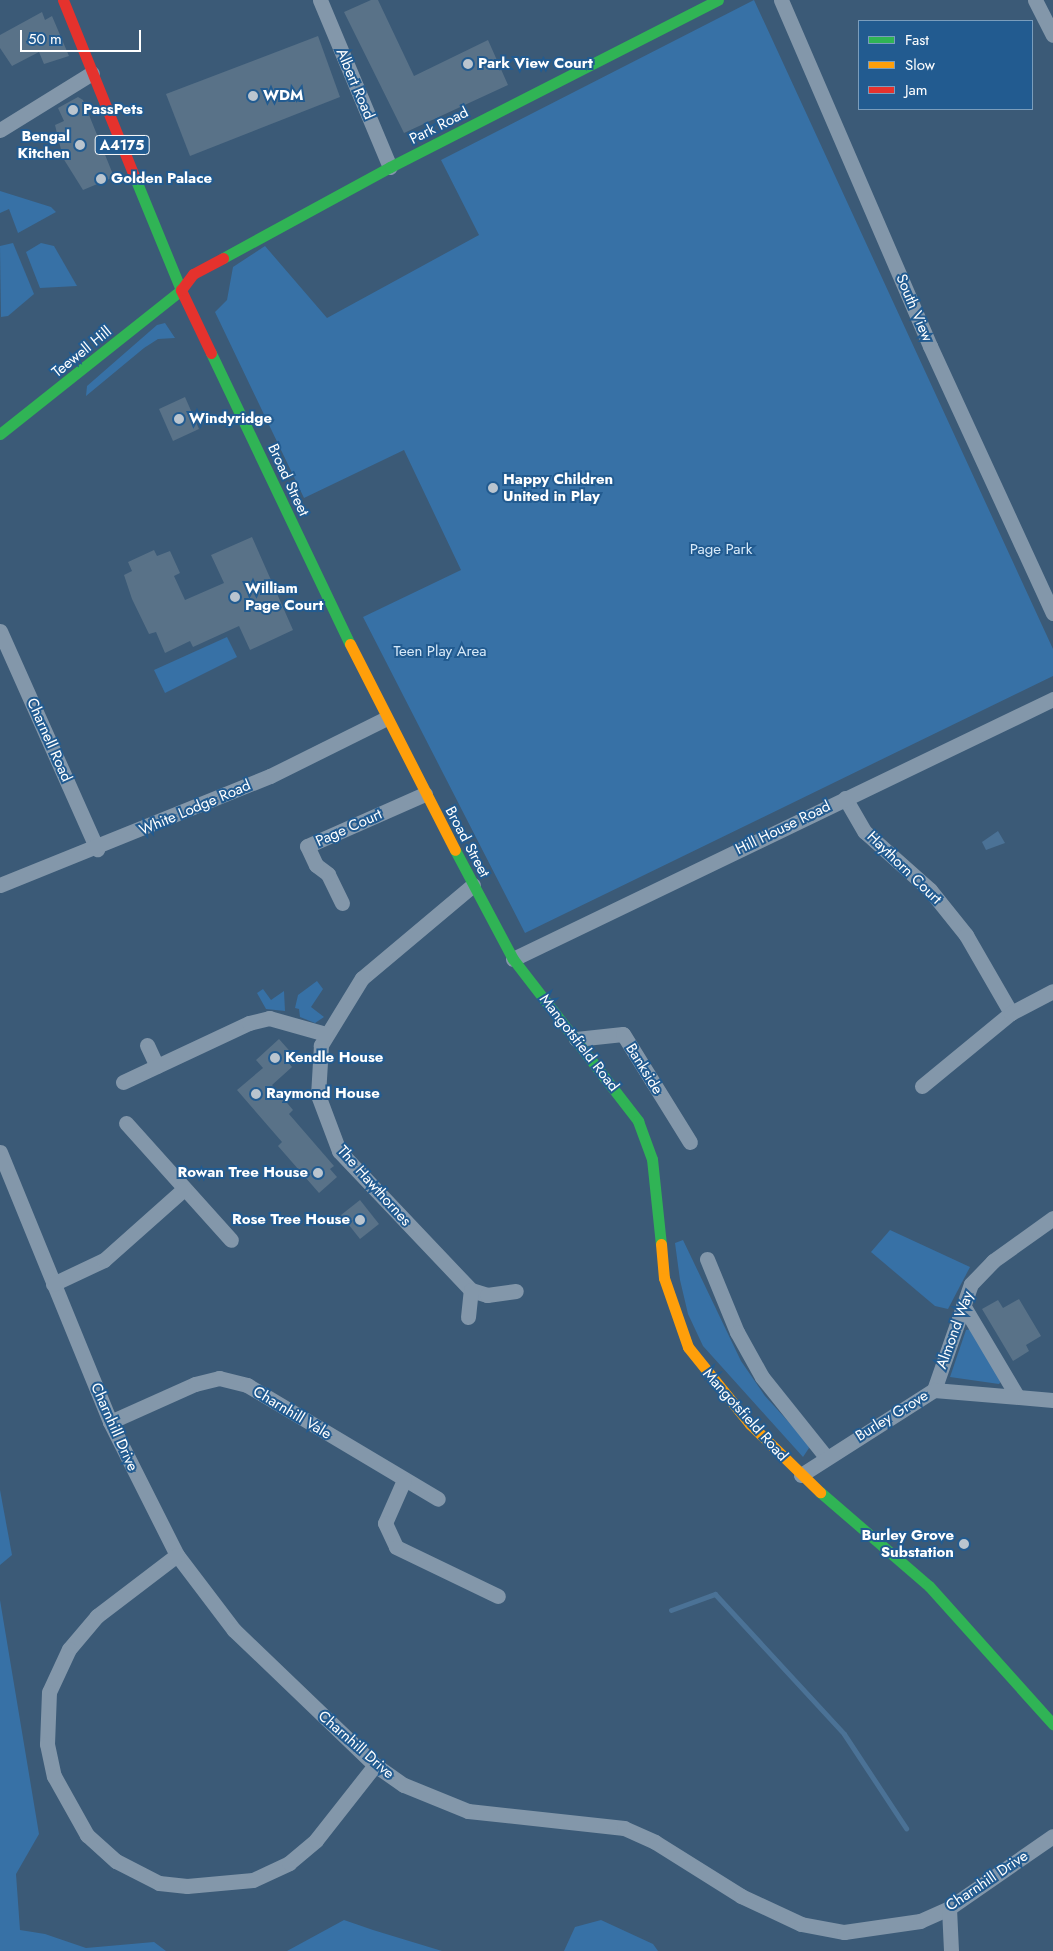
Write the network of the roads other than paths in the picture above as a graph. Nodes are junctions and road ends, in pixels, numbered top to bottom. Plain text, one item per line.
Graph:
1 (63, 0) edge
2 (320, 0) edge
3 (718, 0) edge
4 (781, 0) edge
5 (1035, 0) edge
6 (1053, 35) edge
7 (92, 73) junction
8 (0, 130) edge
9 (390, 168) junction
10 (181, 290) junction
11 (0, 434) edge
12 (1053, 613) edge
13 (0, 631) edge
14 (1053, 699) edge
15 (385, 719) junction
16 (425, 794) junction
17 (846, 798) junction
18 (96, 849) junction
19 (0, 885) edge
20 (473, 885) junction
21 (342, 903) dead end
22 (513, 959) junction
23 (1053, 991) edge
24 (1011, 1013) junction
25 (326, 1034) junction
26 (576, 1039) junction
27 (147, 1045) dead end
28 (157, 1066) junction
29 (123, 1082) dead end
30 (922, 1086) dead end
31 (126, 1123) dead end
32 (690, 1142) dead end
33 (0, 1152) edge
34 (184, 1188) junction
35 (1053, 1218) edge
36 (231, 1240) dead end
37 (707, 1259) dead end
38 (54, 1284) junction
39 (471, 1290) junction
40 (516, 1291) dead end
41 (963, 1305) junction
42 (468, 1317) dead end
43 (934, 1390) junction
44 (1017, 1396) junction
45 (1053, 1400) edge
46 (110, 1422) junction
47 (826, 1457) junction
48 (801, 1475) junction
49 (404, 1480) junction
50 (438, 1498) dead end
51 (177, 1554) junction
52 (498, 1596) dead end
53 (1053, 1724) edge
54 (375, 1765) junction
55 (1053, 1836) edge
56 (949, 1908) junction
57 (951, 1951) edge

1 - 7 main road, Broad Street / A4175
2 - 9 street, Albert Road
3 - 9 main road, Park Road
4 - 12 street, South View
5 - 6 street
7 - 8 street
7 - 10 main road, Broad Street / A4175
9 - 10 main road, Park Road
10 - 11 main road, Teewell Hill
10 - 15 main road, Broad Street
13 - 18 street, Charnell Road
14 - 17 street, Hill House Road
15 - 16 main road, Broad Street
15 - 18 street, White Lodge Road
16 - 20 main road, Broad Street
16 - 21 street, Page Court
17 - 22 street, Hill House Road
17 - 24 street, Haythorn Court
18 - 19 street, White Lodge Road
20 - 22 main road, Broad Street
20 - 25 street, The Hawthornes
22 - 26 main road, Mangotsfield Road
23 - 24 street
24 - 30 street
25 - 28 street
25 - 39 street, The Hawthornes
26 - 32 street, Bankside
26 - 48 main road, Mangotsfield Road
27 - 28 street
28 - 29 street
31 - 34 street
33 - 38 street, Charnhill Drive
34 - 36 street
34 - 38 street
35 - 41 street, Almond Way
37 - 47 street
38 - 46 street, Charnhill Drive
39 - 40 street
39 - 42 street
41 - 43 street, Almond Way
41 - 44 street
43 - 44 street, Burley Grove
43 - 47 street, Burley Grove
44 - 45 street, Burley Grove
46 - 49 street, Charnhill Vale
46 - 51 street, Charnhill Drive
47 - 48 street, Burley Grove
48 - 53 main road, Mangotsfield Road
49 - 50 street, Charnhill Vale
49 - 52 street
51 - 54 street, Charnhill Drive
51 - 54 street
54 - 56 street, Charnhill Drive
55 - 56 street, Charnhill Drive
56 - 57 street

